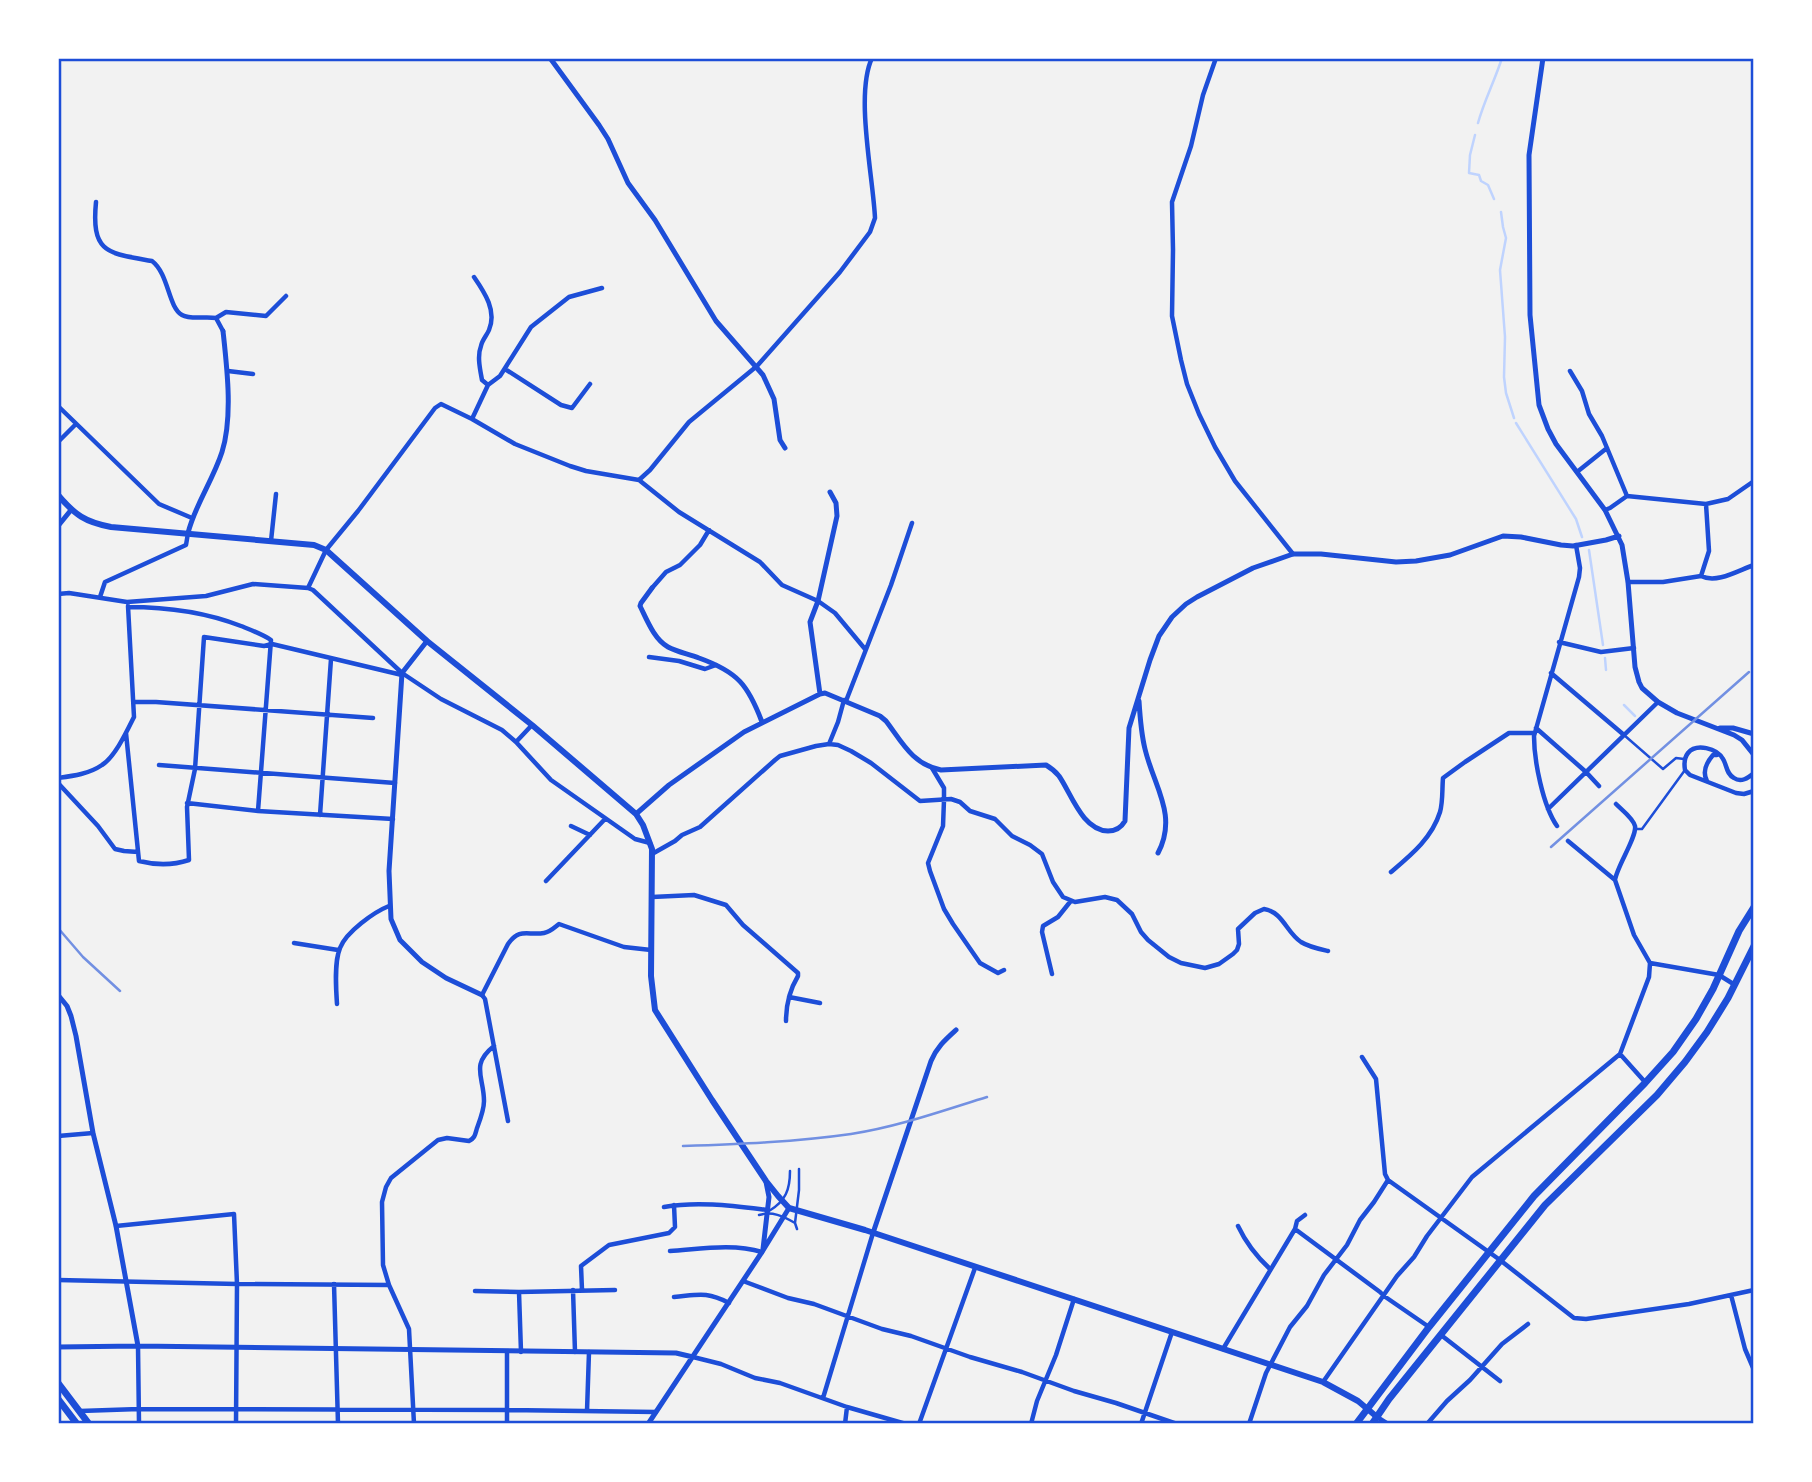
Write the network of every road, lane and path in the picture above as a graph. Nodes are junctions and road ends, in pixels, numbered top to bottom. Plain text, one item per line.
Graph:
1 (551, 58) edge
2 (872, 58) edge
3 (1216, 58) edge
4 (1543, 58) edge
5 (96, 202) dead end
6 (474, 277) dead end
7 (602, 288) dead end
8 (286, 296) dead end
9 (216, 318) junction
10 (223, 331) joint
11 (757, 366) junction
12 (505, 369) junction
13 (1570, 371) dead end
14 (228, 372) junction
15 (253, 374) dead end
16 (590, 384) dead end
17 (488, 385) junction
18 (58, 406) edge
19 (472, 419) junction
20 (76, 424) junction
21 (58, 442) edge
22 (785, 448) dead end
23 (1607, 448) junction
24 (1577, 472) junction
25 (639, 480) junction
26 (1754, 481) edge
27 (830, 492) dead end
28 (276, 494) dead end
29 (58, 495) edge
30 (1627, 496) junction
31 (1706, 504) junction
32 (71, 510) junction
33 (1605, 510) junction
34 (192, 518) junction
35 (912, 523) dead end
36 (58, 526) edge
37 (709, 530) junction
38 (188, 533) junction
39 (1619, 536) junction
40 (271, 541) junction
41 (1576, 545) junction
42 (326, 550) junction
43 (1293, 554) junction
44 (1754, 565) edge
45 (1702, 576) junction
46 (1629, 582) junction
47 (308, 588) junction
48 (652, 588) joint
49 (58, 594) edge
50 (100, 597) junction
51 (818, 601) junction
52 (128, 604) junction
53 (427, 641) junction
54 (1559, 642) junction
55 (272, 644) junction
56 (1634, 648) junction
57 (865, 649) junction
58 (649, 657) dead end
59 (331, 659) junction
60 (717, 665) junction
61 (1551, 673) junction
62 (402, 674) junction
63 (820, 694) junction
64 (1139, 695) junction
65 (845, 700) junction
66 (135, 702) junction
67 (1658, 702) junction
68 (200, 706) junction
69 (267, 711) junction
70 (327, 715) junction
71 (373, 718) dead end
72 (762, 722) junction
73 (532, 725) junction
74 (1716, 728) junction
75 (1535, 731) junction
76 (126, 733) junction
77 (1754, 734) edge
78 (1624, 735) junction
79 (516, 742) junction
80 (829, 744) junction
81 (1721, 755) junction
82 (1754, 755) edge
83 (1685, 759) junction
84 (159, 765) dead end
85 (932, 768) junction
86 (195, 769) junction
87 (1685, 770) junction
88 (1586, 772) junction
89 (261, 773) junction
90 (1754, 773) edge
91 (323, 778) junction
92 (58, 780) edge
93 (1707, 782) junction
94 (395, 783) junction
95 (1600, 786) dead end
96 (1754, 791) edge
97 (944, 800) junction
98 (187, 803) junction
99 (1616, 804) dead end
100 (1548, 809) junction
101 (258, 811) junction
102 (636, 814) junction
103 (320, 815) junction
104 (393, 819) junction
105 (605, 819) junction
106 (571, 826) dead end
107 (1557, 827) dead end
108 (1636, 829) junction
109 (590, 835) junction
110 (1569, 841) dead end
111 (650, 843) junction
112 (138, 852) junction
113 (1158, 853) dead end
114 (652, 854) junction
115 (1391, 872) dead end
116 (1615, 880) junction
117 (546, 881) dead end
118 (652, 897) junction
119 (1070, 902) junction
120 (389, 906) junction
121 (1754, 907) edge
122 (294, 943) dead end
123 (1754, 946) edge
124 (338, 950) junction
125 (651, 950) junction
126 (1328, 951) dead end
127 (1650, 963) junction
128 (1004, 970) dead end
129 (1052, 974) dead end
130 (1719, 975) junction
131 (1735, 985) junction
132 (58, 995) edge
133 (482, 995) junction
134 (789, 997) junction
135 (820, 1003) dead end
136 (337, 1004) dead end
137 (786, 1021) dead end
138 (956, 1031) dead end
139 (494, 1046) junction
140 (1620, 1054) junction
141 (1362, 1057) dead end
142 (1646, 1083) junction
143 (508, 1121) dead end
144 (93, 1133) junction
145 (58, 1136) edge
146 (799, 1169) dead end
147 (790, 1171) dead end
148 (1388, 1180) junction
149 (766, 1181) junction
150 (674, 1205) junction
151 (664, 1207) dead end
152 (789, 1208) junction
153 (767, 1211) junction
154 (759, 1215) dead end
155 (1305, 1215) dead end
156 (1442, 1218) junction
157 (795, 1223) junction
158 (116, 1226) junction
159 (1238, 1226) dead end
160 (797, 1229) dead end
161 (1294, 1229) junction
162 (873, 1233) junction
163 (670, 1251) dead end
164 (762, 1252) junction
165 (1489, 1252) junction
166 (1335, 1259) junction
167 (1500, 1260) junction
168 (975, 1268) junction
169 (1270, 1269) junction
170 (58, 1280) edge
171 (127, 1281) junction
172 (743, 1281) junction
173 (237, 1284) junction
174 (334, 1284) junction
175 (389, 1284) junction
176 (572, 1290) junction
177 (582, 1290) junction
178 (615, 1290) dead end
179 (1754, 1290) edge
180 (475, 1291) dead end
181 (519, 1292) junction
182 (1731, 1295) junction
183 (1384, 1296) junction
184 (674, 1297) dead end
185 (1074, 1299) junction
186 (729, 1303) junction
187 (848, 1317) junction
188 (1528, 1324) dead end
189 (1429, 1327) junction
190 (1172, 1332) junction
191 (1440, 1335) junction
192 (138, 1346) junction
193 (236, 1347) junction
194 (58, 1348) edge
195 (335, 1348) junction
196 (947, 1349) junction
197 (1223, 1349) junction
198 (411, 1350) junction
199 (507, 1352) junction
200 (521, 1352) junction
201 (575, 1352) junction
202 (589, 1352) junction
203 (693, 1357) junction
204 (1270, 1363) junction
205 (1481, 1367) junction
206 (1754, 1370) edge
207 (1045, 1381) junction
208 (1500, 1381) dead end
209 (1323, 1382) junction
210 (58, 1383) edge
211 (822, 1398) junction
212 (58, 1399) edge
213 (847, 1407) junction
214 (139, 1409) junction
215 (236, 1409) junction
216 (338, 1410) junction
217 (414, 1410) junction
218 (507, 1410) junction
219 (1367, 1410) junction
220 (79, 1411) junction
221 (587, 1411) junction
222 (656, 1412) junction
223 (1144, 1413) junction
224 (1377, 1417) junction
225 (77, 1424) edge
226 (89, 1424) edge
227 (139, 1424) edge
228 (236, 1424) edge
229 (338, 1424) edge
230 (414, 1424) edge
231 (508, 1424) edge
232 (649, 1424) edge
233 (845, 1424) edge
234 (906, 1424) edge
235 (919, 1424) edge
236 (1031, 1424) edge
237 (1141, 1424) edge
238 (1177, 1424) edge
239 (1249, 1424) edge
240 (1356, 1424) edge
241 (1372, 1424) edge
242 (1388, 1424) edge
243 (1427, 1424) edge

1 - 11 street
2 - 11 street
3 - 43 street
4 - 24 street
5 - 9 street
6 - 17 street
7 - 12 street
8 - 9 street
9 - 10 street
10 - 14 street
11 - 22 street
11 - 25 street
12 - 16 street
12 - 17 street
13 - 23 street
14 - 15 street
14 - 34 street
17 - 19 street
18 - 20 street
19 - 25 street
19 - 42 street
20 - 21 street
20 - 34 street
23 - 24 street
23 - 30 street
24 - 33 street
25 - 37 street
26 - 31 street
27 - 51 street
28 - 40 street
29 - 32 main road
30 - 31 street
30 - 33 street
31 - 45 street
32 - 36 street
32 - 38 main road
33 - 39 street
34 - 38 street
35 - 57 street
37 - 48 street
37 - 51 street
38 - 40 main road
38 - 50 street
39 - 41 street
39 - 46 street
40 - 42 main road
41 - 43 street
41 - 54 street
42 - 47 street
42 - 53 main road
43 - 64 street
44 - 45 street
45 - 46 street
46 - 56 street
47 - 52 street
47 - 62 street
48 - 60 street
49 - 50 street
50 - 52 street
51 - 57 street
51 - 63 street
52 - 55 street
52 - 66 street
53 - 62 street
53 - 73 main road
54 - 56 street
54 - 61 street
55 - 59 street
55 - 68 street
55 - 69 street
56 - 67 street
57 - 65 street
58 - 60 street
59 - 62 street
59 - 70 street
60 - 72 street
61 - 75 street
61 - 78 street
62 - 79 street
62 - 94 street
63 - 65 street
63 - 72 street
64 - 85 street
64 - 113 street
65 - 80 street
65 - 85 street
66 - 68 street
66 - 76 street
67 - 74 street
67 - 78 street
68 - 69 street
68 - 86 street
69 - 70 street
69 - 89 street
70 - 71 street
70 - 91 street
72 - 102 street
73 - 79 street
73 - 102 main road
74 - 77 street
74 - 82 street
75 - 88 street
75 - 100 street
75 - 115 street
76 - 92 street
76 - 112 street
78 - 83 street
78 - 88 street
79 - 105 street
80 - 97 street
80 - 114 street
81 - 83 street
81 - 90 street
81 - 93 street
83 - 87 street
84 - 86 street
85 - 97 street
86 - 89 street
86 - 98 street
87 - 93 street
87 - 108 street
88 - 95 street
88 - 100 street
89 - 91 street
89 - 101 street
91 - 94 street
91 - 103 street
92 - 112 street
93 - 96 street
94 - 104 street
97 - 119 street
97 - 128 street
98 - 101 street
98 - 112 street
99 - 108 street
100 - 107 street
101 - 103 street
102 - 111 main road
103 - 104 street
104 - 120 street
105 - 109 street
105 - 111 street
106 - 109 street
108 - 116 street
109 - 117 street
110 - 116 street
111 - 114 main road
114 - 118 main road
116 - 127 street
118 - 125 main road
118 - 134 street
119 - 126 street
119 - 129 street
120 - 124 street
120 - 133 street
121 - 130 highway
122 - 124 street
123 - 131 highway
124 - 136 street
125 - 133 street
125 - 149 main road
127 - 130 street
127 - 140 street
130 - 131 street
130 - 142 highway
131 - 167 highway
132 - 144 street
133 - 139 street
134 - 135 street
134 - 137 street
138 - 162 street
139 - 143 street
139 - 175 street
140 - 142 street
140 - 156 street
141 - 148 street
142 - 165 highway
144 - 145 street
144 - 158 street
146 - 157 street
147 - 153 street
148 - 156 street
148 - 166 street
149 - 152 main road
149 - 153 street
150 - 151 street
150 - 153 street
150 - 177 street
152 - 162 main road
152 - 164 street
153 - 154 street
153 - 157 street
153 - 164 street
155 - 161 street
156 - 165 street
156 - 183 street
157 - 160 street
158 - 171 street
158 - 173 street
159 - 169 street
161 - 166 street
161 - 169 street
162 - 168 main road
162 - 187 street
163 - 164 street
164 - 172 street
165 - 167 street
165 - 189 highway
166 - 183 street
166 - 204 street
167 - 182 street
167 - 191 highway
168 - 185 main road
168 - 196 street
169 - 197 street
170 - 171 street
171 - 173 street
171 - 192 street
172 - 186 street
172 - 187 street
173 - 174 street
173 - 193 street
174 - 175 street
174 - 195 street
175 - 198 street
176 - 177 street
176 - 181 street
176 - 201 street
177 - 178 street
179 - 182 street
180 - 181 street
181 - 200 street
182 - 206 street
183 - 189 street
183 - 209 street
184 - 186 street
185 - 190 main road
185 - 207 street
186 - 203 street
187 - 196 street
187 - 211 street
188 - 205 street
189 - 219 highway
190 - 197 main road
190 - 223 street
191 - 205 street
191 - 224 highway
192 - 193 street
192 - 194 street
192 - 214 street
193 - 195 street
193 - 215 street
195 - 198 street
195 - 216 street
196 - 207 street
196 - 235 street
197 - 204 main road
198 - 199 street
198 - 217 street
199 - 200 street
199 - 218 street
200 - 201 street
201 - 202 street
202 - 203 street
202 - 221 street
203 - 211 street
203 - 222 street
204 - 209 main road
204 - 239 street
205 - 208 street
205 - 243 street
207 - 223 street
207 - 236 street
209 - 219 main road
210 - 220 highway
211 - 213 street
212 - 225 highway
213 - 233 street
213 - 234 street
214 - 215 street
214 - 220 street
214 - 227 street
215 - 216 street
215 - 228 street
216 - 217 street
216 - 229 street
217 - 218 street
217 - 230 street
218 - 221 street
218 - 231 street
219 - 224 main road
219 - 240 highway
220 - 226 highway
221 - 222 street
222 - 232 street
223 - 237 street
223 - 238 street
224 - 241 highway
224 - 242 street

